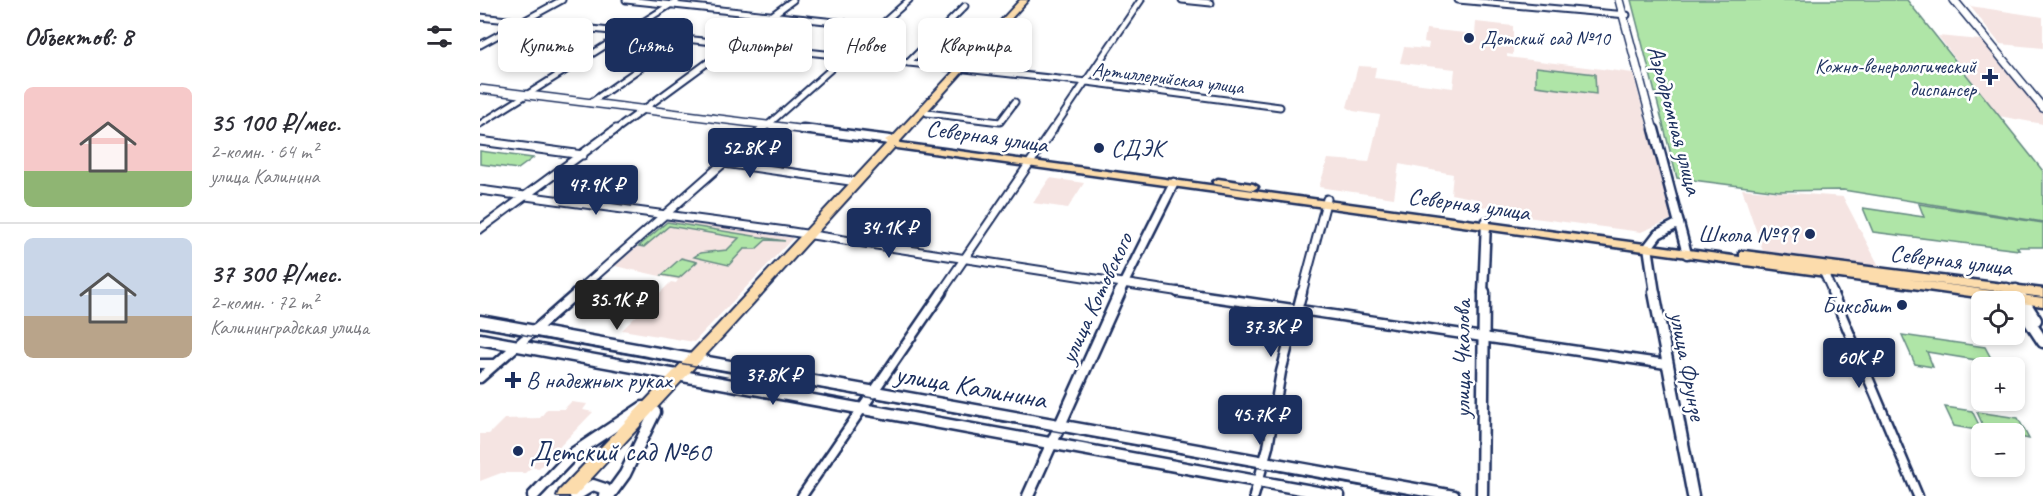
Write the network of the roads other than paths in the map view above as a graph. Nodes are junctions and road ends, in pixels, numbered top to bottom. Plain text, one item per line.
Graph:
1 (562, 0) edge
2 (626, 0) edge
3 (678, 0) edge
4 (793, 0) edge
5 (909, 0) edge
6 (1024, 0) edge
7 (1029, 0) edge
8 (1141, 0) edge
9 (1182, 0) edge
10 (1461, 0) edge
11 (1566, 0) edge
12 (1621, 0) edge
13 (1953, 0) edge
14 (1513, 2) edge
15 (1211, 3) dead end
16 (671, 5) junction
17 (965, 6) dead end
18 (1568, 10) junction
19 (1625, 14) junction
20 (771, 15) junction
21 (480, 17) edge
22 (530, 18) edge
23 (649, 18) edge
24 (767, 18) edge
25 (888, 18) edge
26 (1008, 18) edge
27 (1012, 18) edge
28 (498, 19) edge
29 (824, 21) edge
30 (498, 35) edge
31 (480, 45) edge
32 (605, 45) edge
33 (908, 63) joint
34 (705, 64) edge
35 (918, 64) edge
36 (635, 72) edge
37 (827, 72) edge
38 (960, 72) edge
39 (961, 72) edge
40 (992, 72) edge
41 (1087, 82) junction
42 (480, 89) edge
43 (528, 94) junction
44 (1015, 102) dead end
45 (590, 103) junction
46 (1280, 107) dead end
47 (2043, 108) edge
48 (643, 110) junction
49 (927, 113) junction
50 (480, 124) edge
51 (768, 124) junction
52 (480, 141) edge
53 (896, 141) junction
54 (583, 155) junction
55 (1033, 160) junction
56 (724, 163) junction
57 (857, 182) junction
58 (1174, 183) junction
59 (480, 190) edge
60 (1253, 191) junction
61 (526, 195) junction
62 (1326, 202) junction
63 (668, 212) junction
64 (1486, 224) junction
65 (1679, 224) junction
66 (480, 229) edge
67 (813, 234) junction
68 (1648, 247) junction
69 (1688, 250) junction
70 (966, 259) junction
71 (1824, 273) junction
72 (1124, 282) junction
73 (1996, 291) edge
74 (2000, 291) edge
75 (2025, 293) edge
76 (2043, 293) edge
77 (2025, 296) edge
78 (2043, 302) edge
79 (2025, 307) edge
80 (1297, 310) junction
81 (2025, 310) edge
82 (480, 321) edge
83 (533, 331) junction
84 (2043, 331) edge
85 (1482, 335) junction
86 (480, 339) edge
87 (2043, 342) edge
88 (517, 345) junction
89 (700, 359) junction
90 (480, 364) edge
91 (496, 364) junction
92 (1666, 364) junction
93 (685, 374) junction
94 (480, 378) edge
95 (664, 392) junction
96 (873, 393) junction
97 (862, 409) junction
98 (655, 412) junction
99 (1061, 426) junction
100 (1052, 444) junction
101 (574, 453) junction
102 (602, 456) junction
103 (1263, 462) junction
104 (1258, 481) junction
105 (533, 496) edge
106 (565, 496) edge
107 (575, 496) edge
108 (606, 496) edge
109 (802, 496) edge
110 (1028, 496) edge
111 (1254, 496) edge
112 (1339, 496) edge
113 (1454, 496) edge
114 (1482, 496) edge
115 (1693, 496) edge
116 (1918, 496) edge

1 - 22 street
2 - 16 street
3 - 16 street
4 - 20 street
5 - 25 street
6 - 26 highway
7 - 27 highway
8 - 41 street
9 - 15 street
10 - 14 street
11 - 18 street
12 - 19 street, Аэродромная улица
13 - 47 street
14 - 18 street
16 - 20 street
16 - 23 street
17 - 33 street
18 - 19 street
19 - 65 street, Аэродромная улица
19 - 69 street, Аэродромная улица
20 - 24 street
20 - 29 street
21 - 28 street, Артиллерийская улица
30 - 31 street
32 - 43 street
33 - 35 street, Артиллерийская улица
34 - 48 street
36 - 45 street
37 - 51 street
38 - 53 highway
39 - 49 highway
40 - 41 street, Артиллерийская улица
41 - 46 street, Артиллерийская улица
41 - 55 street
42 - 43 street, Северная улица
43 - 45 street, Северная улица
43 - 50 street
44 - 49 street
45 - 48 street, Северная улица
48 - 51 street, Северная улица
48 - 54 street
49 - 53 highway
51 - 53 street, Северная улица
51 - 56 street
52 - 54 street
53 - 55 main road, Северная улица
53 - 57 highway
53 - 67 highway
54 - 61 street
55 - 58 main road, Северная улица
55 - 60 main road, Северная улица
55 - 70 street
56 - 57 street
56 - 63 street
57 - 67 highway
58 - 60 main road, Северная улица
58 - 72 street, улица Котовского
59 - 61 street
60 - 62 main road, Северная улица
61 - 63 street
61 - 66 street
62 - 64 main road, Северная улица
62 - 80 street
63 - 67 street
63 - 83 street
64 - 68 main road, Северная улица
64 - 85 street, улица Чкалова
65 - 68 street, Аэродромная улица
65 - 69 street, Аэродромная улица
67 - 70 street
67 - 89 highway
68 - 69 main road, Северная улица
68 - 92 street, улица Фрунзе
69 - 71 main road, Северная улица
69 - 74 main road, Северная улица
70 - 72 street
70 - 96 street
71 - 73 main road, Северная улица
71 - 116 street
72 - 80 street
72 - 99 street, улица Котовского
75 - 76 main road, Северная улица
77 - 78 main road, Северная улица
79 - 84 street
80 - 85 street
80 - 103 street
81 - 87 street
82 - 83 street, улица Калинина
83 - 88 street
83 - 89 street, улица Калинина
85 - 92 street
85 - 114 street, улица Чкалова
86 - 88 street, улица Калинина
88 - 91 street
88 - 93 street, улица Калинина
89 - 93 highway
89 - 96 street, улица Калинина
90 - 91 street
91 - 94 street
92 - 115 street, улица Фрунзе
93 - 95 highway
93 - 97 street, улица Калинина
93 - 98 highway
95 - 101 street
95 - 102 highway
96 - 97 street
96 - 99 street, улица Калинина
97 - 100 street, улица Калинина
97 - 109 street
98 - 107 highway
98 - 108 street
99 - 100 street, улица Котовского
99 - 103 street, улица Калинина
100 - 104 street, улица Калинина
100 - 110 street, улица Котовского
101 - 102 street
101 - 105 street
102 - 106 highway
103 - 104 street
103 - 113 street, улица Калинина
104 - 111 street
104 - 112 street, улица Калинина
107 - 108 street

